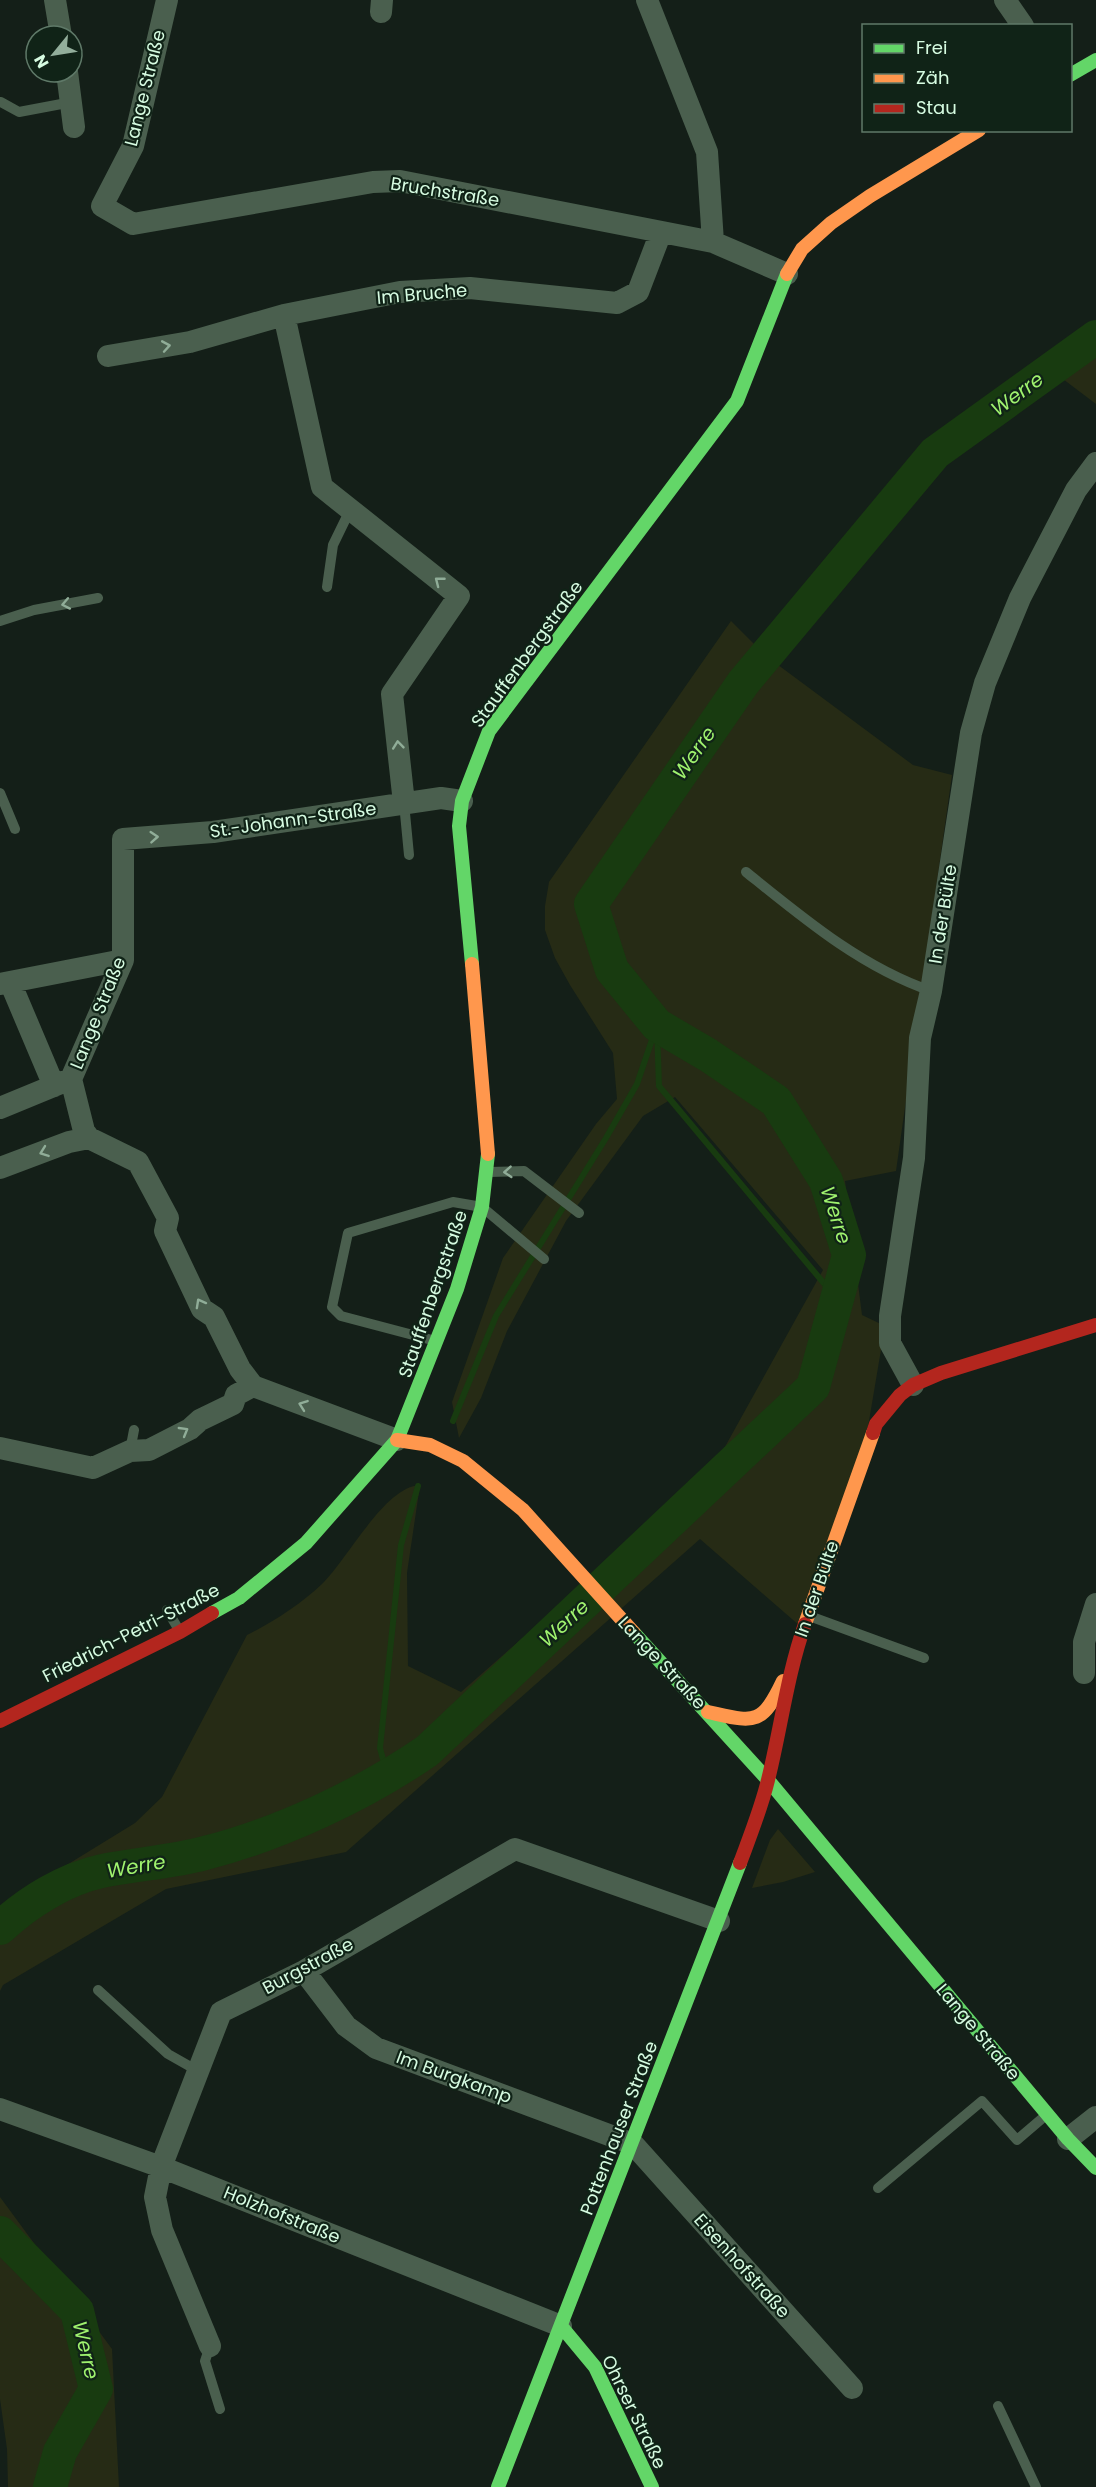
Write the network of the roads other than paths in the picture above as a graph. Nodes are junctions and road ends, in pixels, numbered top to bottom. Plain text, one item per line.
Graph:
1 (55, 0) edge
2 (167, 0) edge
3 (647, 0) edge
4 (1005, 0) edge
5 (59, 24) edge
6 (1022, 24) edge
7 (1096, 60) edge
8 (1072, 74) edge
9 (69, 84) edge
10 (1, 102) edge
11 (72, 102) junction
12 (74, 128) dead end
13 (976, 132) edge
14 (102, 206) joint
15 (661, 232) junction
16 (713, 242) junction
17 (787, 274) junction
18 (284, 315) junction
19 (108, 356) dead end
20 (1096, 463) edge
21 (350, 510) junction
22 (327, 587) dead end
23 (98, 598) dead end
24 (0, 621) edge
25 (0, 793) edge
26 (462, 801) junction
27 (404, 803) junction
28 (15, 829) dead end
29 (123, 839) joint
30 (409, 855) dead end
31 (746, 872) dead end
32 (123, 960) junction
33 (5, 983) edge
34 (931, 991) junction
35 (57, 1085) junction
36 (0, 1108) edge
37 (89, 1138) junction
38 (0, 1168) edge
39 (488, 1172) junction
40 (482, 1207) junction
41 (579, 1213) dead end
42 (544, 1259) dead end
43 (1096, 1325) edge
44 (437, 1341) junction
45 (914, 1385) junction
46 (253, 1386) junction
47 (397, 1440) junction
48 (0, 1448) edge
49 (1096, 1604) edge
50 (166, 1610) dead end
51 (809, 1616) junction
52 (180, 1632) junction
53 (1090, 1644) edge
54 (794, 1656) junction
55 (924, 1658) dead end
56 (1084, 1673) dead end
57 (708, 1712) junction
58 (0, 1721) edge
59 (768, 1780) junction
60 (719, 1921) junction
61 (303, 1971) junction
62 (98, 1990) dead end
63 (198, 2072) junction
64 (0, 2109) edge
65 (1048, 2114) junction
66 (1096, 2117) edge
67 (1068, 2139) junction
68 (633, 2144) junction
69 (161, 2167) junction
70 (1096, 2168) edge
71 (878, 2188) dead end
72 (561, 2326) junction
73 (210, 2346) joint
74 (852, 2388) dead end
75 (998, 2406) dead end
76 (220, 2409) dead end
77 (498, 2487) edge
78 (652, 2487) edge
79 (1036, 2487) edge

1 - 5 street
2 - 14 street, Lange Straße
3 - 16 street
4 - 6 street
7 - 8 main road
9 - 11 street
10 - 11 lane
11 - 12 street
13 - 17 main road, Stauffenbergstraße
14 - 15 street, Bruchstraße
15 - 16 street, Bruchstraße
15 - 18 street, Im Bruche
16 - 17 street, Bruchstraße
17 - 26 main road, Stauffenbergstraße
19 -> 18 street, Im Bruche
18 - 21 street
20 - 34 street, In der Bülte
21 - 22 lane
27 -> 21 street
23 -> 24 lane
25 - 28 lane
26 - 27 street, St.-Johann-Straße
26 - 39 main road, Stauffenbergstraße
29 -> 27 street, St.-Johann-Straße
27 - 30 lane
29 - 32 street, Lange Straße
31 - 34 lane
32 - 33 street
32 - 35 street, Lange Straße
33 - 35 street, Lange Straße
34 - 45 street, In der Bülte
35 - 36 street
35 - 37 street, Lange Straße
37 -> 38 street
46 -> 37 street
39 - 40 main road, Stauffenbergstraße
41 -> 39 lane
40 - 42 lane
40 - 44 main road, Stauffenbergstraße
40 - 44 lane
43 - 45 main road, In der Bülte
44 - 47 main road, Stauffenbergstraße
45 - 51 main road, In der Bülte
47 -> 46 street, Lange Straße
48 -> 46 street
47 - 52 main road, Friedrich-Petri-Straße
47 - 57 main road, Lange Straße
49 - 53 street
50 - 52 lane
51 - 54 main road, In der Bülte
51 - 55 lane
52 - 58 main road, Friedrich-Petri-Straße
53 - 56 street
54 - 57 main road
54 - 59 main road, In der Bülte
57 - 59 main road, Lange Straße
59 - 60 main road, Pottenhauser Straße
59 - 65 main road, Lange Straße
60 - 61 street, Burgstraße
60 - 68 main road, Pottenhauser Straße
61 - 63 street, Burgstraße
61 - 68 street, Im Burgkamp
62 - 63 lane
63 - 69 street, Burgstraße
64 - 69 street, Holzhofstraße
65 - 67 main road, Lange Straße
65 - 71 lane
66 - 67 street
67 - 70 main road, Lange Straße
68 - 72 main road, Pottenhauser Straße
68 - 74 street, Eisenhofstraße
69 - 72 street, Holzhofstraße
69 - 73 street, Burgstraße
72 - 77 main road, Pottenhauser Straße
72 - 78 main road, Ohrser Straße
73 - 76 lane
75 - 79 lane

